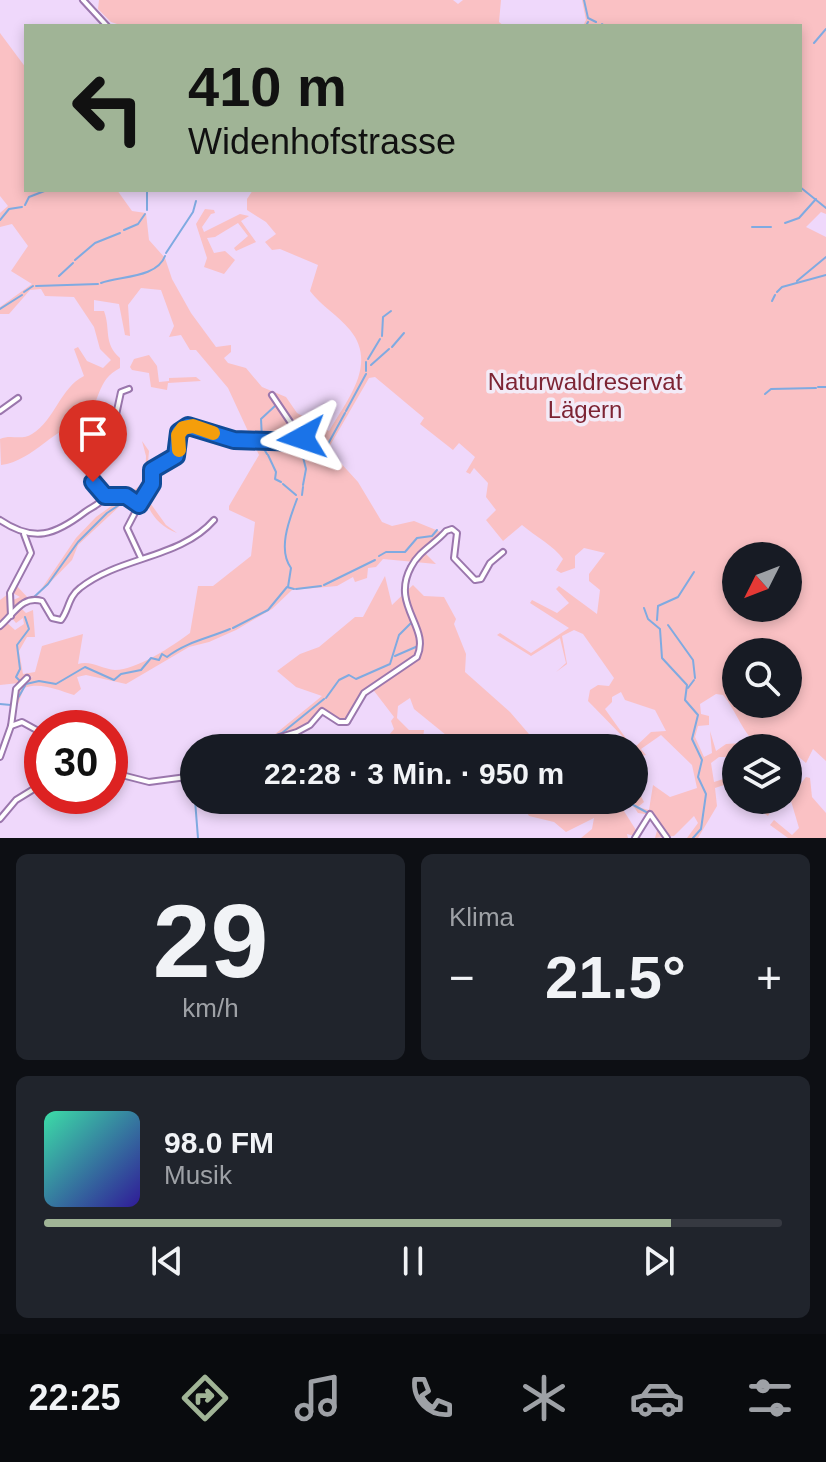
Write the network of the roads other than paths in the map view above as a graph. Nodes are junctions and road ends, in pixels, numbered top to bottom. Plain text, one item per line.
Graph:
1 (83, 0) edge
2 (105, 24) edge
3 (129, 389) dead end
4 (272, 395) dead end
5 (18, 398) dead end
6 (0, 411) edge
7 (105, 496) junction
8 (139, 505) junction
9 (0, 520) edge
10 (214, 520) dead end
11 (24, 534) junction
12 (503, 552) dead end
13 (141, 558) junction
14 (11, 616) junction
15 (0, 626) edge
16 (27, 678) dead end
17 (24, 723) edge
18 (11, 726) junction
19 (290, 734) edge
20 (0, 757) edge
21 (128, 777) edge
22 (180, 778) edge
23 (24, 795) edge
24 (0, 819) edge
25 (636, 836) edge
26 (667, 838) edge

1 - 2 street
3 - 7 street
4 - 8 street
5 - 6 street
7 - 8 street
7 - 11 street
8 - 13 street
9 - 11 street
10 - 13 street
11 - 14 street
12 - 19 street
13 - 14 street
14 - 15 street
16 - 18 street
17 - 18 street
18 - 20 street
21 - 22 street
23 - 24 street
25 - 26 street

